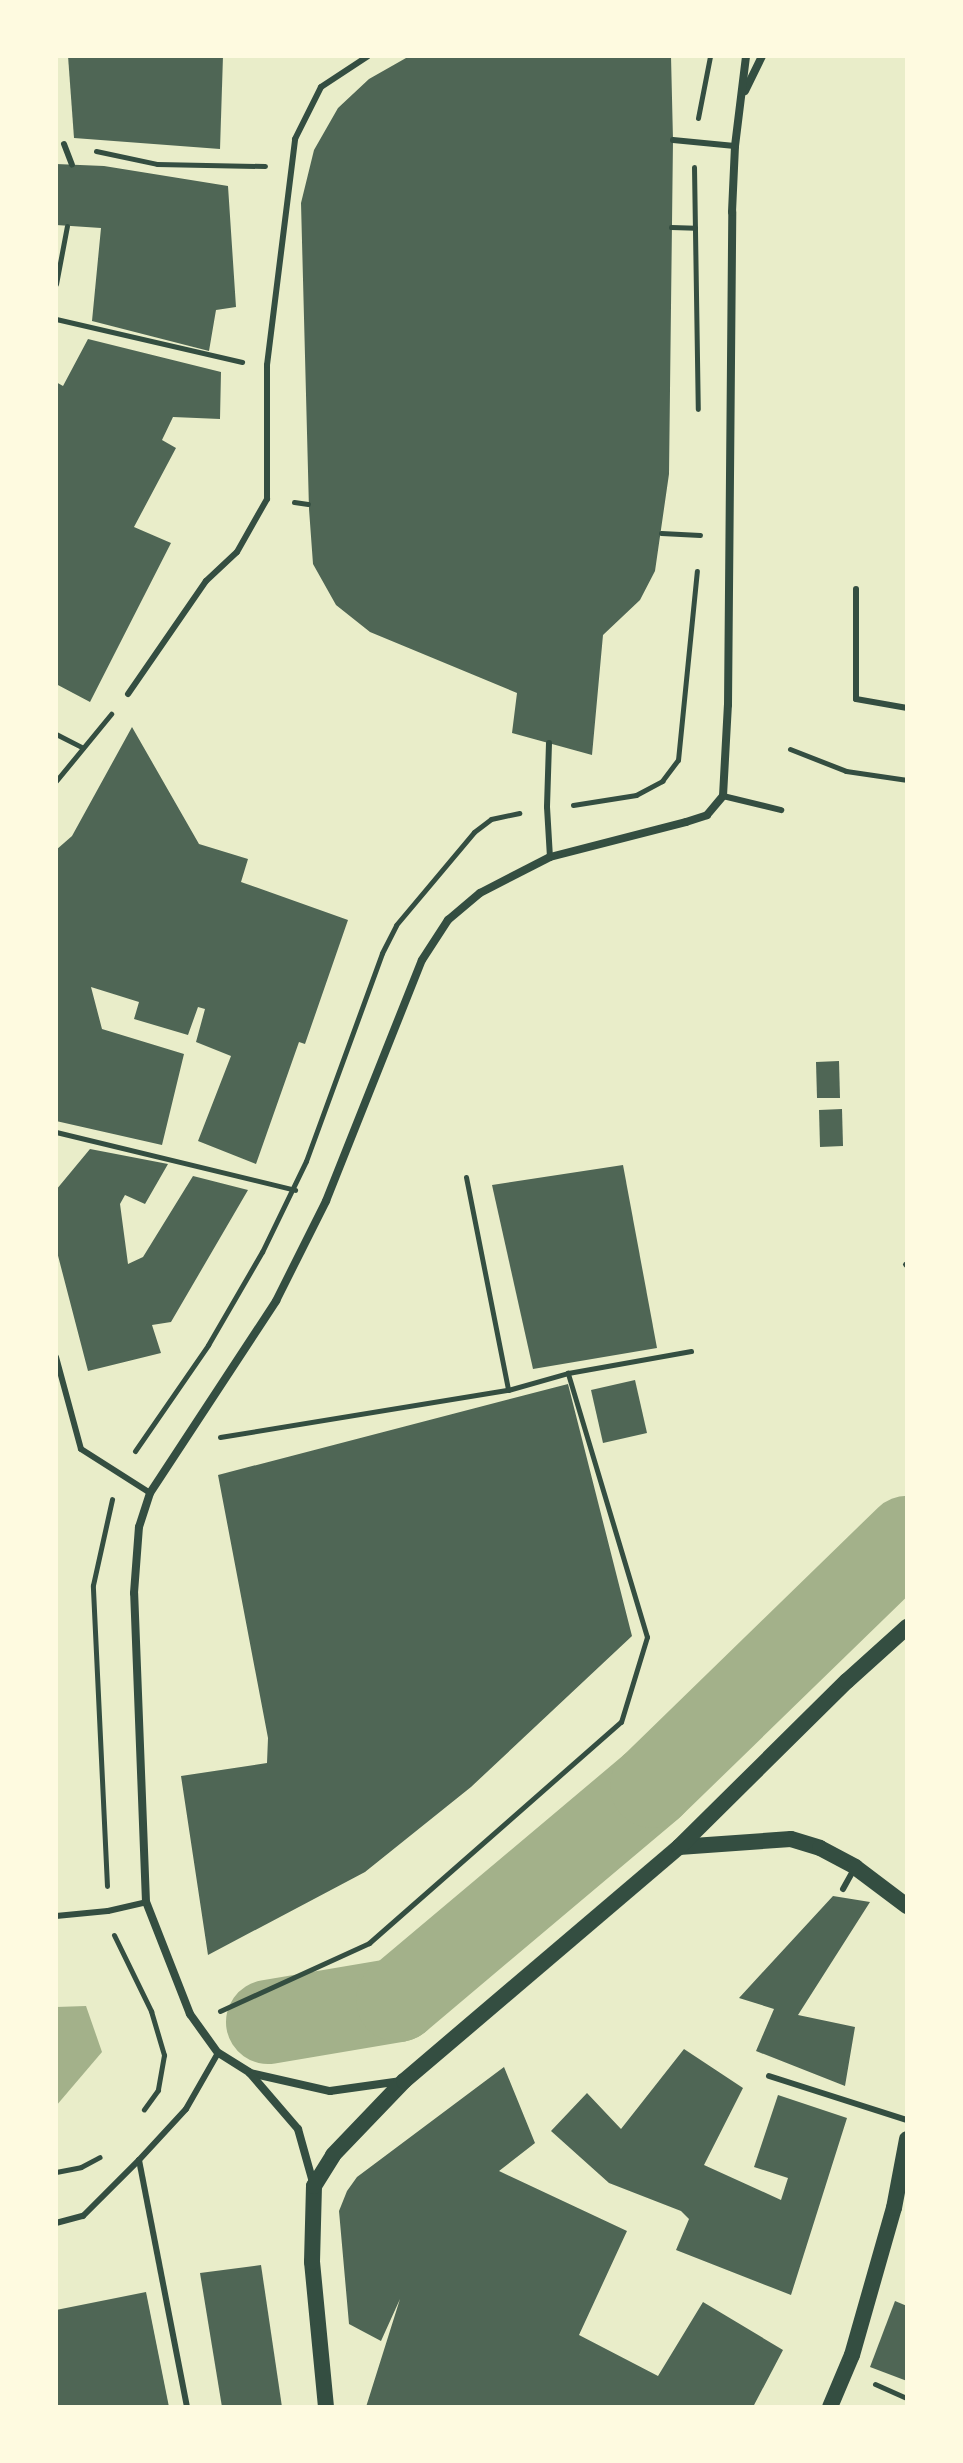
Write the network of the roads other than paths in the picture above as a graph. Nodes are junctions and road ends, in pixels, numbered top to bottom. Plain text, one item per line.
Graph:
1 (368, 56) edge
2 (746, 56) edge
3 (762, 56) edge
4 (742, 96) junction
5 (673, 140) dead end
6 (64, 144) road end
7 (735, 146) junction
8 (72, 165) dead end
9 (856, 589) dead end
10 (128, 694) road end
11 (907, 708) edge
12 (549, 743) dead end
13 (723, 796) junction
14 (781, 810) dead end
15 (550, 857) junction
16 (56, 1357) edge
17 (150, 1493) junction
18 (907, 1627) edge
19 (679, 1847) junction
20 (855, 1867) junction
21 (843, 1889) dead end
22 (146, 1902) junction
23 (907, 1906) edge
24 (56, 1916) edge
25 (218, 2053) junction
26 (249, 2072) junction
27 (769, 2076) dead end
28 (404, 2081) junction
29 (907, 2120) edge
30 (907, 2139) edge
31 (139, 2160) junction
32 (314, 2186) junction
33 (56, 2223) edge
34 (187, 2407) edge
35 (326, 2407) edge
36 (830, 2407) edge

1 - 10 lane
2 - 4 street
3 - 4 street
4 - 7 street
5 - 7 lane
6 - 8 lane
7 - 13 street
9 - 11 lane
12 - 15 lane
13 - 14 lane
13 - 15 street
15 - 17 street
16 - 17 lane
17 - 22 street
18 - 19 main road
19 - 20 main road
19 - 28 main road
20 - 21 lane
20 - 23 main road
22 - 24 lane
22 - 25 street
25 - 26 street
25 - 31 lane
26 - 28 street
26 - 32 street
27 - 29 lane
28 - 32 main road
30 - 36 main road
31 - 33 lane
31 - 34 lane
32 - 35 main road

